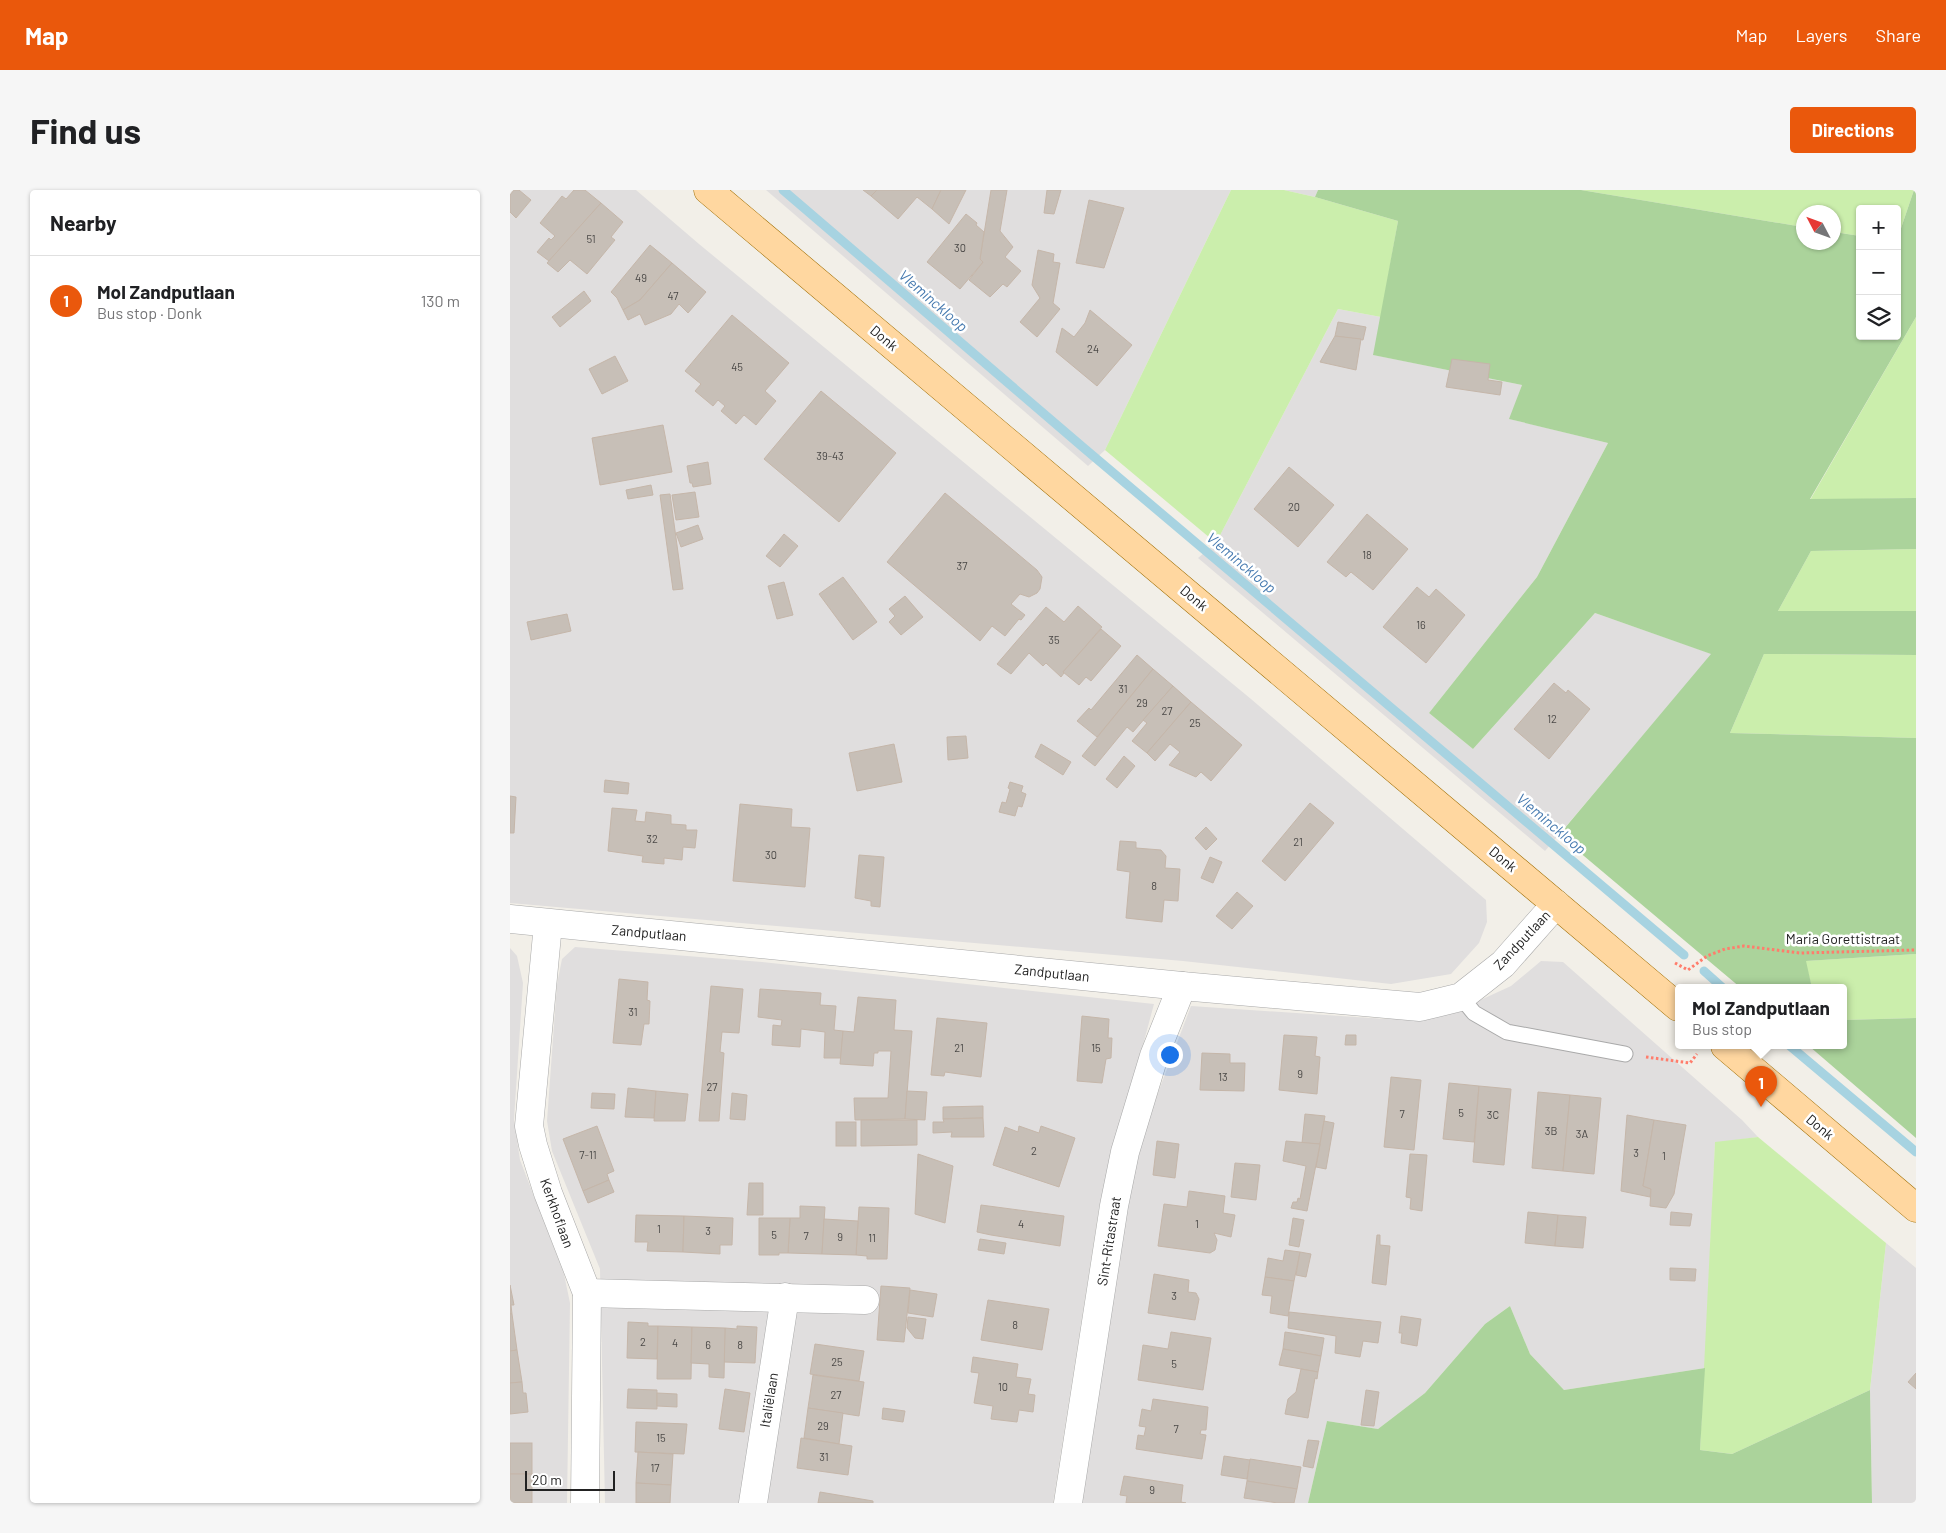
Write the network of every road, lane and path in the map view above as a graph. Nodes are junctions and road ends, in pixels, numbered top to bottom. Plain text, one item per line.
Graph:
1 (718, 193) edge
2 (1556, 904) junction
3 (510, 919) edge
4 (548, 924) junction
5 (1916, 950) edge
6 (1673, 962) dead end
7 (1182, 986) junction
8 (1461, 997) junction
9 (1675, 1004) edge
10 (1729, 1049) edge
11 (1698, 1052) dead end
12 (1626, 1054) joint
13 (1916, 1208) edge
14 (587, 1293) junction
15 (785, 1297) junction
16 (865, 1300) dead end
17 (585, 1503) edge
18 (754, 1503) edge
19 (1068, 1503) edge

1 - 2 main road, Donk
2 - 8 street, Zandputlaan
2 - 9 main road, Donk
3 - 4 street, Zandputlaan
4 - 7 street, Zandputlaan
4 - 14 street, Kerkhoflaan
5 - 6 path, Maria Gorettistraat
7 - 8 street, Zandputlaan
7 - 19 street, Sint-Ritastraat
8 - 12 lane
10 - 13 main road, Donk
11 - 12 path
14 - 15 street
14 - 17 street, Kerkhoflaan
15 - 16 street
15 - 18 street, Italiëlaan

